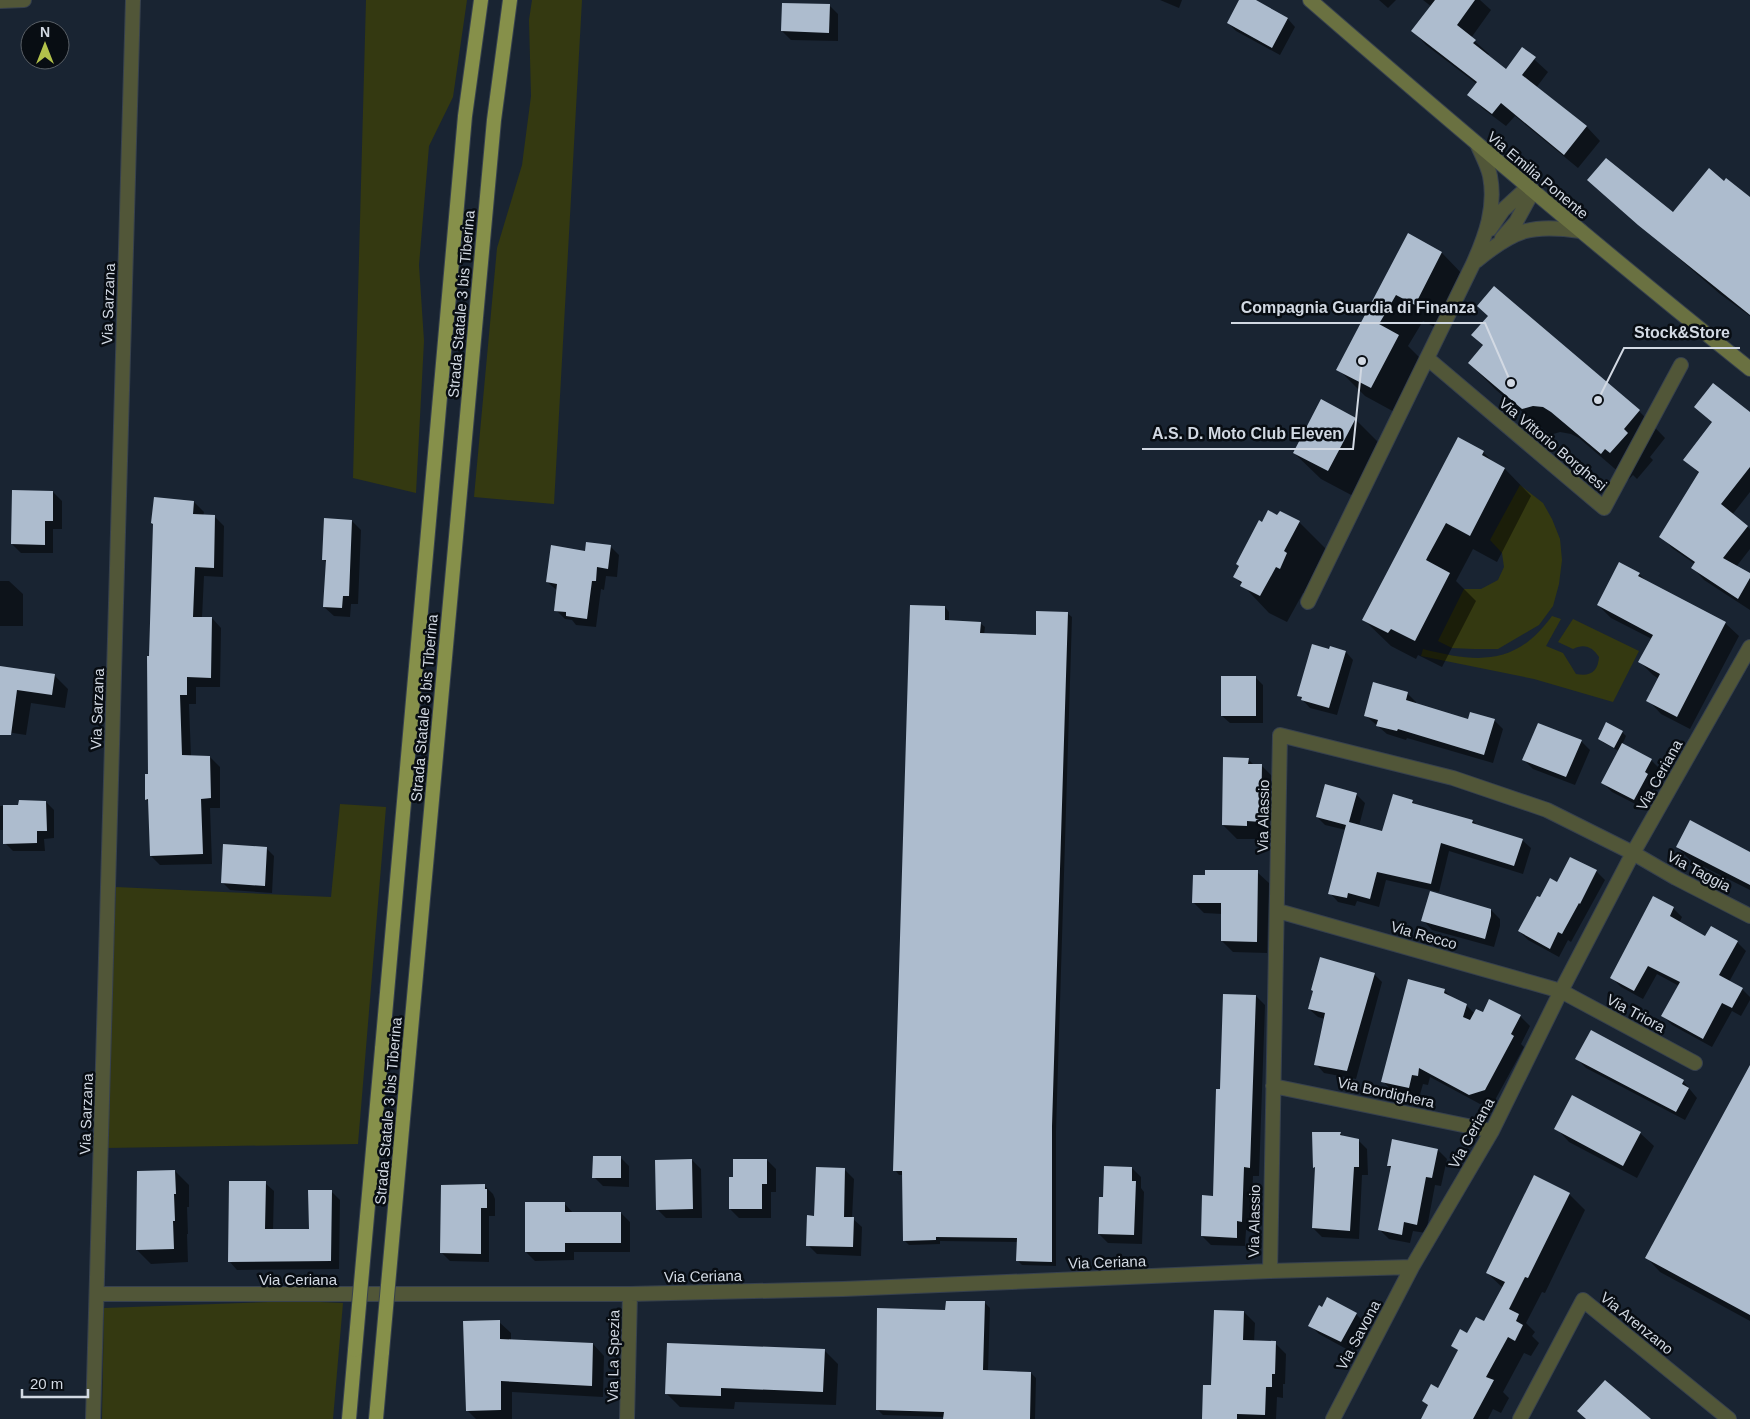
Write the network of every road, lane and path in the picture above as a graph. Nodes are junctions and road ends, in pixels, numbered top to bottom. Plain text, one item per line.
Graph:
1 (24, 0) edge
2 (133, 0) edge
3 (481, 0) edge
4 (510, 0) edge
5 (1310, 0) edge
6 (0, 1) edge
7 (1478, 146) junction
8 (1530, 189) junction
9 (1581, 231) junction
10 (1486, 235) junction
11 (1498, 243) junction
12 (1473, 264) junction
13 (1427, 358) junction
14 (1681, 366) dead end
15 (1750, 369) edge
16 (1308, 602) dead end
17 (1750, 646) edge
18 (1633, 853) junction
19 (1278, 911) junction
20 (1750, 916) edge
21 (1561, 991) junction
22 (1694, 1063) dead end
23 (1273, 1086) junction
24 (1492, 1131) junction
25 (1412, 1267) junction
26 (1270, 1271) junction
27 (97, 1294) junction
28 (630, 1294) junction
29 (93, 1419) edge
30 (349, 1419) edge
31 (376, 1419) edge
32 (627, 1419) edge
33 (1333, 1419) edge
34 (1520, 1419) edge
35 (1729, 1419) edge

1 - 6 street
2 - 27 street, Via Sarzana
3 - 30 highway, Strada Statale 3 bis Tiberina, bridge
4 - 31 highway, Strada Statale 3 bis Tiberina, bridge
5 - 7 main road, Via Emilia Ponente
7 - 8 main road, Via Emilia Ponente
7 - 10 street
8 - 9 main road, Via Emilia Ponente
8 - 10 street
8 - 11 street
9 - 11 street
9 - 15 main road, Via Emilia Ponente
10 - 12 street
11 - 12 street
12 - 13 street
13 - 14 street, Via Vittorio Borghesi
13 - 16 street
17 - 18 street, Via Ceriana
18 - 19 street, Via Alassio
18 - 20 street, Via Taggia
18 - 21 street, Via Ceriana
19 - 21 street, Via Recco
19 - 23 street, Via Alassio
21 - 22 street, Via Triora
21 - 24 street, Via Ceriana
23 - 24 street, Via Bordighera
23 - 26 street, Via Alassio
24 - 25 street, Via Ceriana
25 - 26 street, Via Ceriana
25 - 33 street, Via Savona
26 - 28 street, Via Ceriana
27 - 28 street, Via Ceriana
27 - 29 street, Via Sarzana
28 - 32 street, Via La Spezia
34 - 35 street, Via Arenzano

